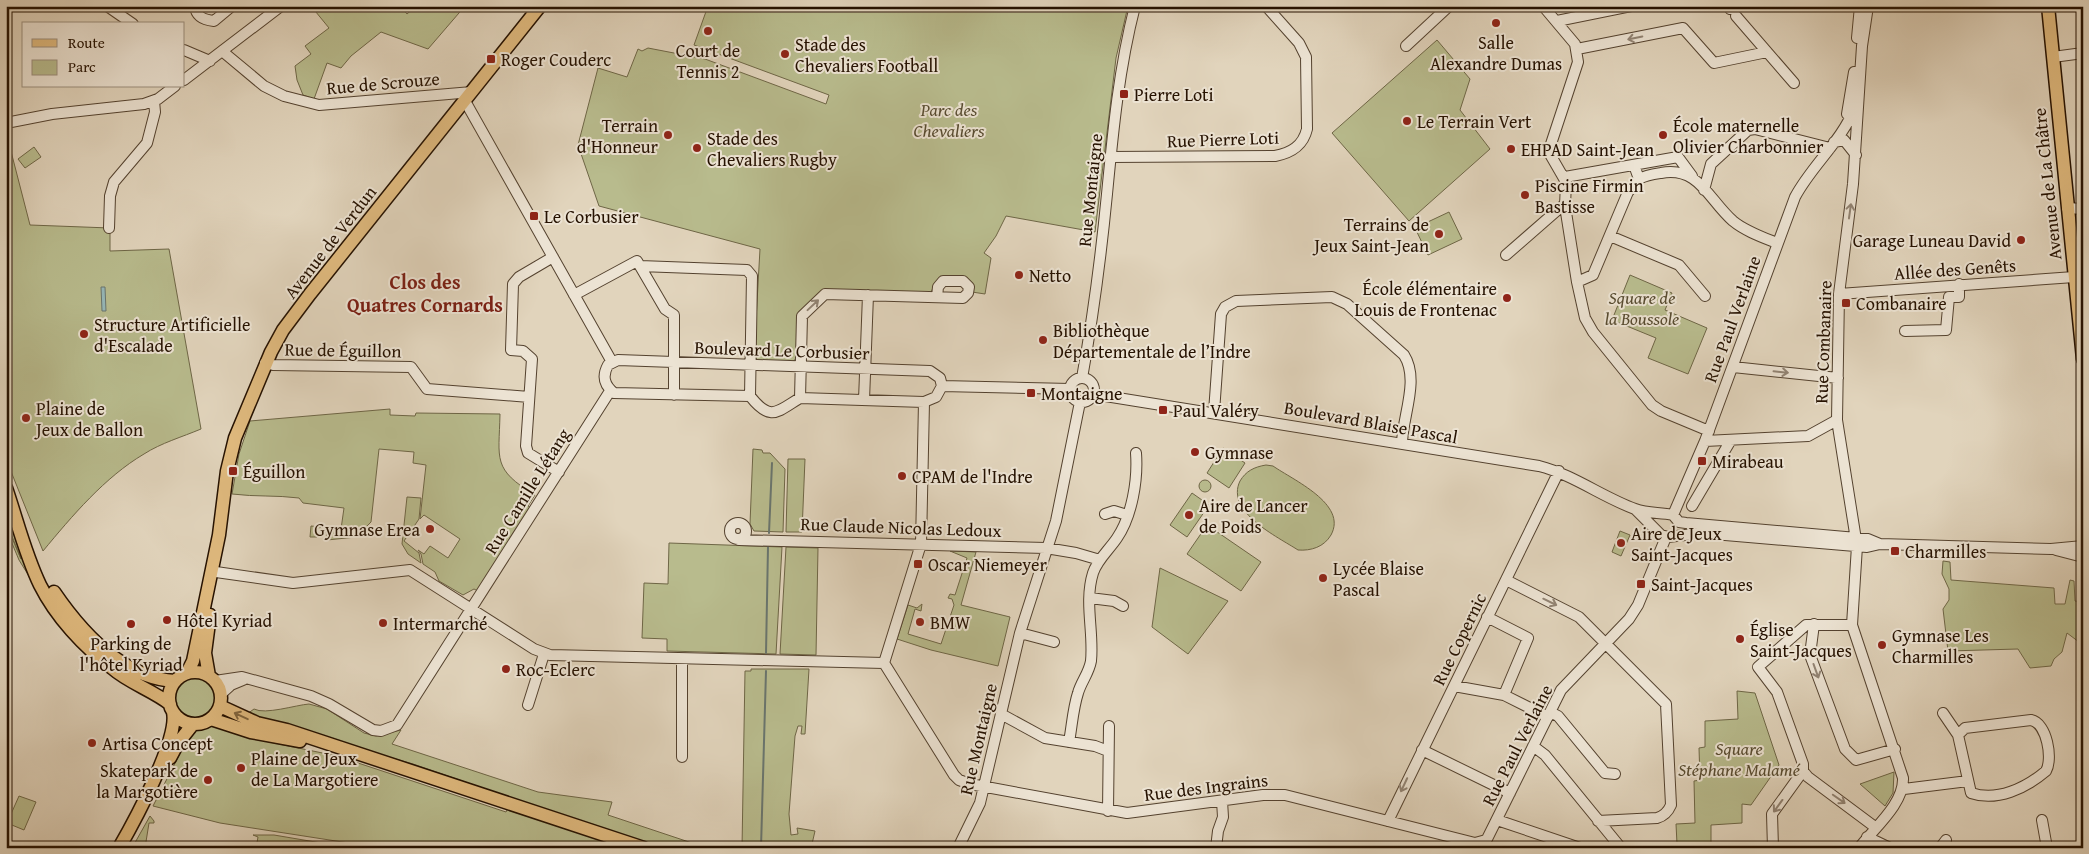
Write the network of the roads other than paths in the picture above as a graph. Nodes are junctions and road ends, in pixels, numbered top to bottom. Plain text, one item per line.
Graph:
1 (107, 6) edge
2 (195, 6) edge
3 (232, 6) edge
4 (281, 6) edge
5 (540, 6) edge
6 (1135, 6) edge
7 (1266, 6) edge
8 (1449, 6) edge
9 (1543, 6) edge
10 (1631, 6) edge
11 (1860, 6) edge
12 (1868, 6) edge
13 (2048, 6) edge
14 (1732, 10) edge
15 (1557, 21) junction
16 (130, 22) edge
17 (1406, 46) dead end
18 (1577, 49) junction
19 (185, 50) edge
20 (222, 51) junction
21 (1767, 52) junction
22 (2083, 52) edge
23 (2053, 57) junction
24 (210, 61) junction
25 (185, 79) edge
26 (1794, 84) dead end
27 (172, 88) edge
28 (469, 97) junction
29 (1859, 97) junction
30 (154, 101) junction
31 (6, 123) edge
32 (1832, 145) junction
33 (1856, 155) junction
34 (1110, 157) junction
35 (1634, 165) junction
36 (1565, 177) junction
37 (1639, 179) junction
38 (1696, 180) junction
39 (1704, 190) junction
40 (1566, 206) junction
41 (2067, 208) junction
42 (2083, 209) edge
43 (109, 228) dead end
44 (1610, 236) junction
45 (1777, 243) junction
46 (1506, 255) dead end
47 (553, 257) junction
48 (640, 266) junction
49 (2074, 277) junction
50 (1578, 282) junction
51 (1959, 284) junction
52 (1839, 294) junction
53 (574, 295) junction
54 (868, 295) junction
55 (1706, 296) dead end
56 (938, 297) dead end
57 (1905, 331) dead end
58 (2083, 359) edge
59 (612, 362) junction
60 (674, 362) junction
61 (265, 363) junction
62 (750, 365) junction
63 (801, 366) junction
64 (1733, 366) junction
65 (865, 369) junction
66 (1082, 378) junction
67 (1838, 378) junction
68 (942, 386) junction
69 (1070, 389) junction
70 (610, 390) junction
71 (1093, 394) junction
72 (674, 395) junction
73 (750, 396) junction
74 (529, 397) junction
75 (800, 398) junction
76 (864, 400) junction
77 (924, 402) junction
78 (1080, 402) junction
79 (1214, 412) junction
80 (1837, 420) junction
81 (1709, 431) junction
82 (1731, 440) junction
83 (1705, 441) junction
84 (1402, 444) junction
85 (1136, 454) dead end
86 (1559, 471) junction
87 (559, 472) junction
88 (6, 488) edge
89 (1692, 506) dead end
90 (1635, 509) junction
91 (1105, 514) dead end
92 (1126, 515) junction
93 (1672, 517) junction
94 (1657, 528) junction
95 (218, 535) junction
96 (750, 535) junction
97 (1670, 536) junction
98 (24, 540) junction
99 (1857, 542) junction
100 (921, 544) junction
101 (2081, 546) edge
102 (1046, 548) junction
103 (2057, 550) junction
104 (2083, 557) edge
105 (1100, 560) junction
106 (216, 572) junction
107 (1506, 580) junction
108 (1090, 598) junction
109 (1122, 606) dead end
110 (472, 609) junction
111 (1487, 617) junction
112 (1814, 624) junction
113 (1852, 625) junction
114 (1020, 633) junction
115 (1054, 642) dead end
116 (1606, 643) junction
117 (544, 654) junction
118 (682, 659) junction
119 (884, 663) junction
120 (187, 673) junction
121 (212, 678) junction
122 (249, 678) junction
123 (175, 682) junction
124 (1454, 686) junction
125 (1504, 695) junction
126 (221, 700) junction
127 (528, 705) dead end
128 (172, 708) junction
129 (1943, 713) dead end
130 (1001, 714) junction
131 (1549, 714) junction
132 (211, 719) junction
133 (194, 724) junction
134 (1109, 726) dead end
135 (1958, 735) junction
136 (1069, 742) junction
137 (1533, 746) junction
138 (1895, 749) junction
139 (1422, 750) junction
140 (1108, 751) junction
141 (354, 752) junction
142 (682, 757) dead end
143 (1803, 771) junction
144 (1615, 774) dead end
145 (1968, 781) junction
146 (985, 786) junction
147 (1904, 789) junction
148 (1510, 793) junction
149 (1222, 801) junction
150 (1108, 811) junction
151 (1497, 820) junction
152 (2042, 820) dead end
153 (1388, 821) junction
154 (1598, 821) junction
155 (1876, 827) junction
156 (1867, 837) junction
157 (1485, 844) edge
158 (119, 848) edge
159 (126, 848) edge
160 (644, 848) edge
161 (958, 848) edge
162 (1216, 848) edge
163 (1580, 848) edge
164 (1621, 848) edge
165 (1772, 848) edge
166 (1859, 848) edge
167 (1890, 848) edge
168 (2046, 848) edge

1 - 16 street
2 - 3 street
4 - 20 street
5 - 28 main road, Avenue de Verdun
6 - 34 street, Rue Montaigne
7 - 34 street, Rue Pierre Loti
8 - 17 street
9 - 15 street
10 - 15 street
11 - 32 street
12 - 29 street, Rue Combanaire
13 - 23 main road, Avenue de La Châtre
14 - 21 street
15 - 18 street
21 -> 18 street
18 - 36 street
19 - 24 street
20 - 24 street
20 - 28 street, Rue de Scrouze
21 - 26 street
22 - 23 street
23 - 41 main road, Avenue de La Châtre
24 - 25 street
27 - 30 street
28 - 47 street
28 - 61 main road, Avenue de Verdun
29 - 32 street, Rue Combanaire
29 - 33 street, Rue Combanaire
30 - 31 street
30 - 43 street
32 - 33 street
32 - 39 street
32 - 45 street, Rue Paul Verlaine
52 -> 33 street, Rue Combanaire
34 - 66 street, Rue Montaigne
35 - 36 street
35 - 37 street
35 - 38 street
36 - 40 street
37 - 38 street
37 - 44 street
38 - 39 street
39 - 45 street
40 - 46 street
40 - 50 street
41 - 42 street
41 - 49 main road, Avenue de La Châtre
44 - 50 street
44 - 55 street
45 - 64 street, Rue Paul Verlaine
47 - 53 street
47 - 74 street
48 - 53 street
48 - 60 street
48 - 62 street
49 - 51 street, Allée des Genêts
49 - 58 main road, Avenue de La Châtre
50 - 81 street
51 - 52 street, Allée des Genêts
51 - 57 street
52 - 67 street, Rue Combanaire
53 - 59 street
54 - 56 street
63 -> 54 street
54 - 65 street
59 - 60 street, Boulevard Le Corbusier
59 - 70 street
60 - 62 street, Boulevard Le Corbusier
60 - 72 street
61 - 74 street, Rue de Éguillon
61 - 95 main road, Avenue de Verdun
62 - 63 street, Boulevard Le Corbusier
62 - 73 street
63 - 65 street, Boulevard Le Corbusier
63 - 75 street
64 -> 67 street
64 - 81 street, Rue Paul Verlaine
65 - 68 street, Boulevard Le Corbusier
65 - 76 street
66 - 69 street
66 - 71 street
67 - 80 street, Rue Combanaire
68 - 69 street
68 - 77 street
69 - 78 street
70 - 72 street
70 - 87 street, Rue Camille Létang
71 - 78 street
71 - 79 street, Boulevard Blaise Pascal
72 - 73 street
73 - 75 street
74 - 87 street
75 - 76 street
76 - 77 street
77 - 100 street
78 - 102 street, Rue Montaigne
79 - 84 street, Boulevard Blaise Pascal
79 - 84 street
80 - 82 street, Rue Combanaire
80 - 99 street
81 - 83 street, Rue Paul Verlaine
82 - 83 street, Rue Combanaire
82 - 89 street
83 - 93 street, Rue Paul Verlaine
84 - 86 street, Boulevard Blaise Pascal
85 - 92 street
86 - 90 street, Boulevard Blaise Pascal
86 - 107 street, Rue Copernic
87 - 110 street, Rue Camille Létang
88 - 98 main road
90 - 93 street, Boulevard Blaise Pascal
90 - 94 street, Boulevard Blaise Pascal
91 - 92 street
92 - 105 street
93 - 94 street
93 - 97 street
93 - 99 street, Boulevard Blaise Pascal
94 - 97 street, Boulevard Blaise Pascal
95 - 106 main road, Avenue de Verdun
95 - 120 main road, Avenue de Verdun
96 - 96 street
96 - 100 street, Rue Claude Nicolas Ledoux
97 - 99 street
97 - 116 street, Rue Paul Verlaine
98 - 123 main road
98 - 128 main road
99 - 103 street
99 - 113 street
100 - 102 street, Rue Claude Nicolas Ledoux
100 - 119 street
101 - 103 street
102 - 105 street, Rue Claude Nicolas Ledoux
102 - 114 street, Rue Montaigne
103 - 104 street
105 - 108 street
106 - 110 street
106 - 121 main road, Avenue de Verdun
107 - 111 street, Rue Copernic
107 -> 116 street
108 - 109 street
108 - 136 street
110 - 117 street
110 - 122 street, Rue Camille Létang
111 - 124 street, Rue Copernic
111 - 125 street
112 - 113 street
112 -> 138 street
112 - 143 street
113 - 138 street
114 - 115 street
114 - 130 street, Rue Montaigne
116 - 131 street, Rue Paul Verlaine
116 - 154 street
117 - 118 street
117 - 127 street
118 - 119 street
118 - 142 street
119 - 146 street, Rue des Ingrains
120 - 121 main road
120 - 123 main road
121 - 122 street, Rue Camille Létang
121 - 126 main road
122 - 126 street
123 - 128 main road
124 - 125 street
124 - 139 street, Rue Copernic
125 - 131 street
126 - 132 main road
141 -> 126 main road
128 - 133 main road
128 - 158 main road
129 - 135 street
130 - 136 street
130 - 146 street, Rue Montaigne
131 - 137 street, Rue Paul Verlaine
131 - 144 street
132 - 133 main road
132 - 141 main road
133 - 159 main road
134 - 140 street
135 - 145 street
135 - 145 street
136 - 140 street
137 - 148 street, Rue Paul Verlaine
137 - 154 street
138 - 147 street
139 - 148 street
139 -> 153 street, Rue Copernic
140 - 150 street
141 - 160 main road
143 -> 155 street
143 -> 165 street
145 - 147 street
146 - 150 street, Rue des Ingrains
146 - 161 street, Rue Montaigne
147 - 155 street
148 - 151 street, Rue Paul Verlaine
149 - 150 street, Rue des Ingrains
149 - 153 street, Rue des Ingrains
149 - 162 street
151 - 157 street, Rue Paul Verlaine
151 - 163 street
152 - 168 street
153 - 157 street, Rue des Ingrains
154 - 164 street
155 - 156 street
156 - 166 street
156 - 167 street

